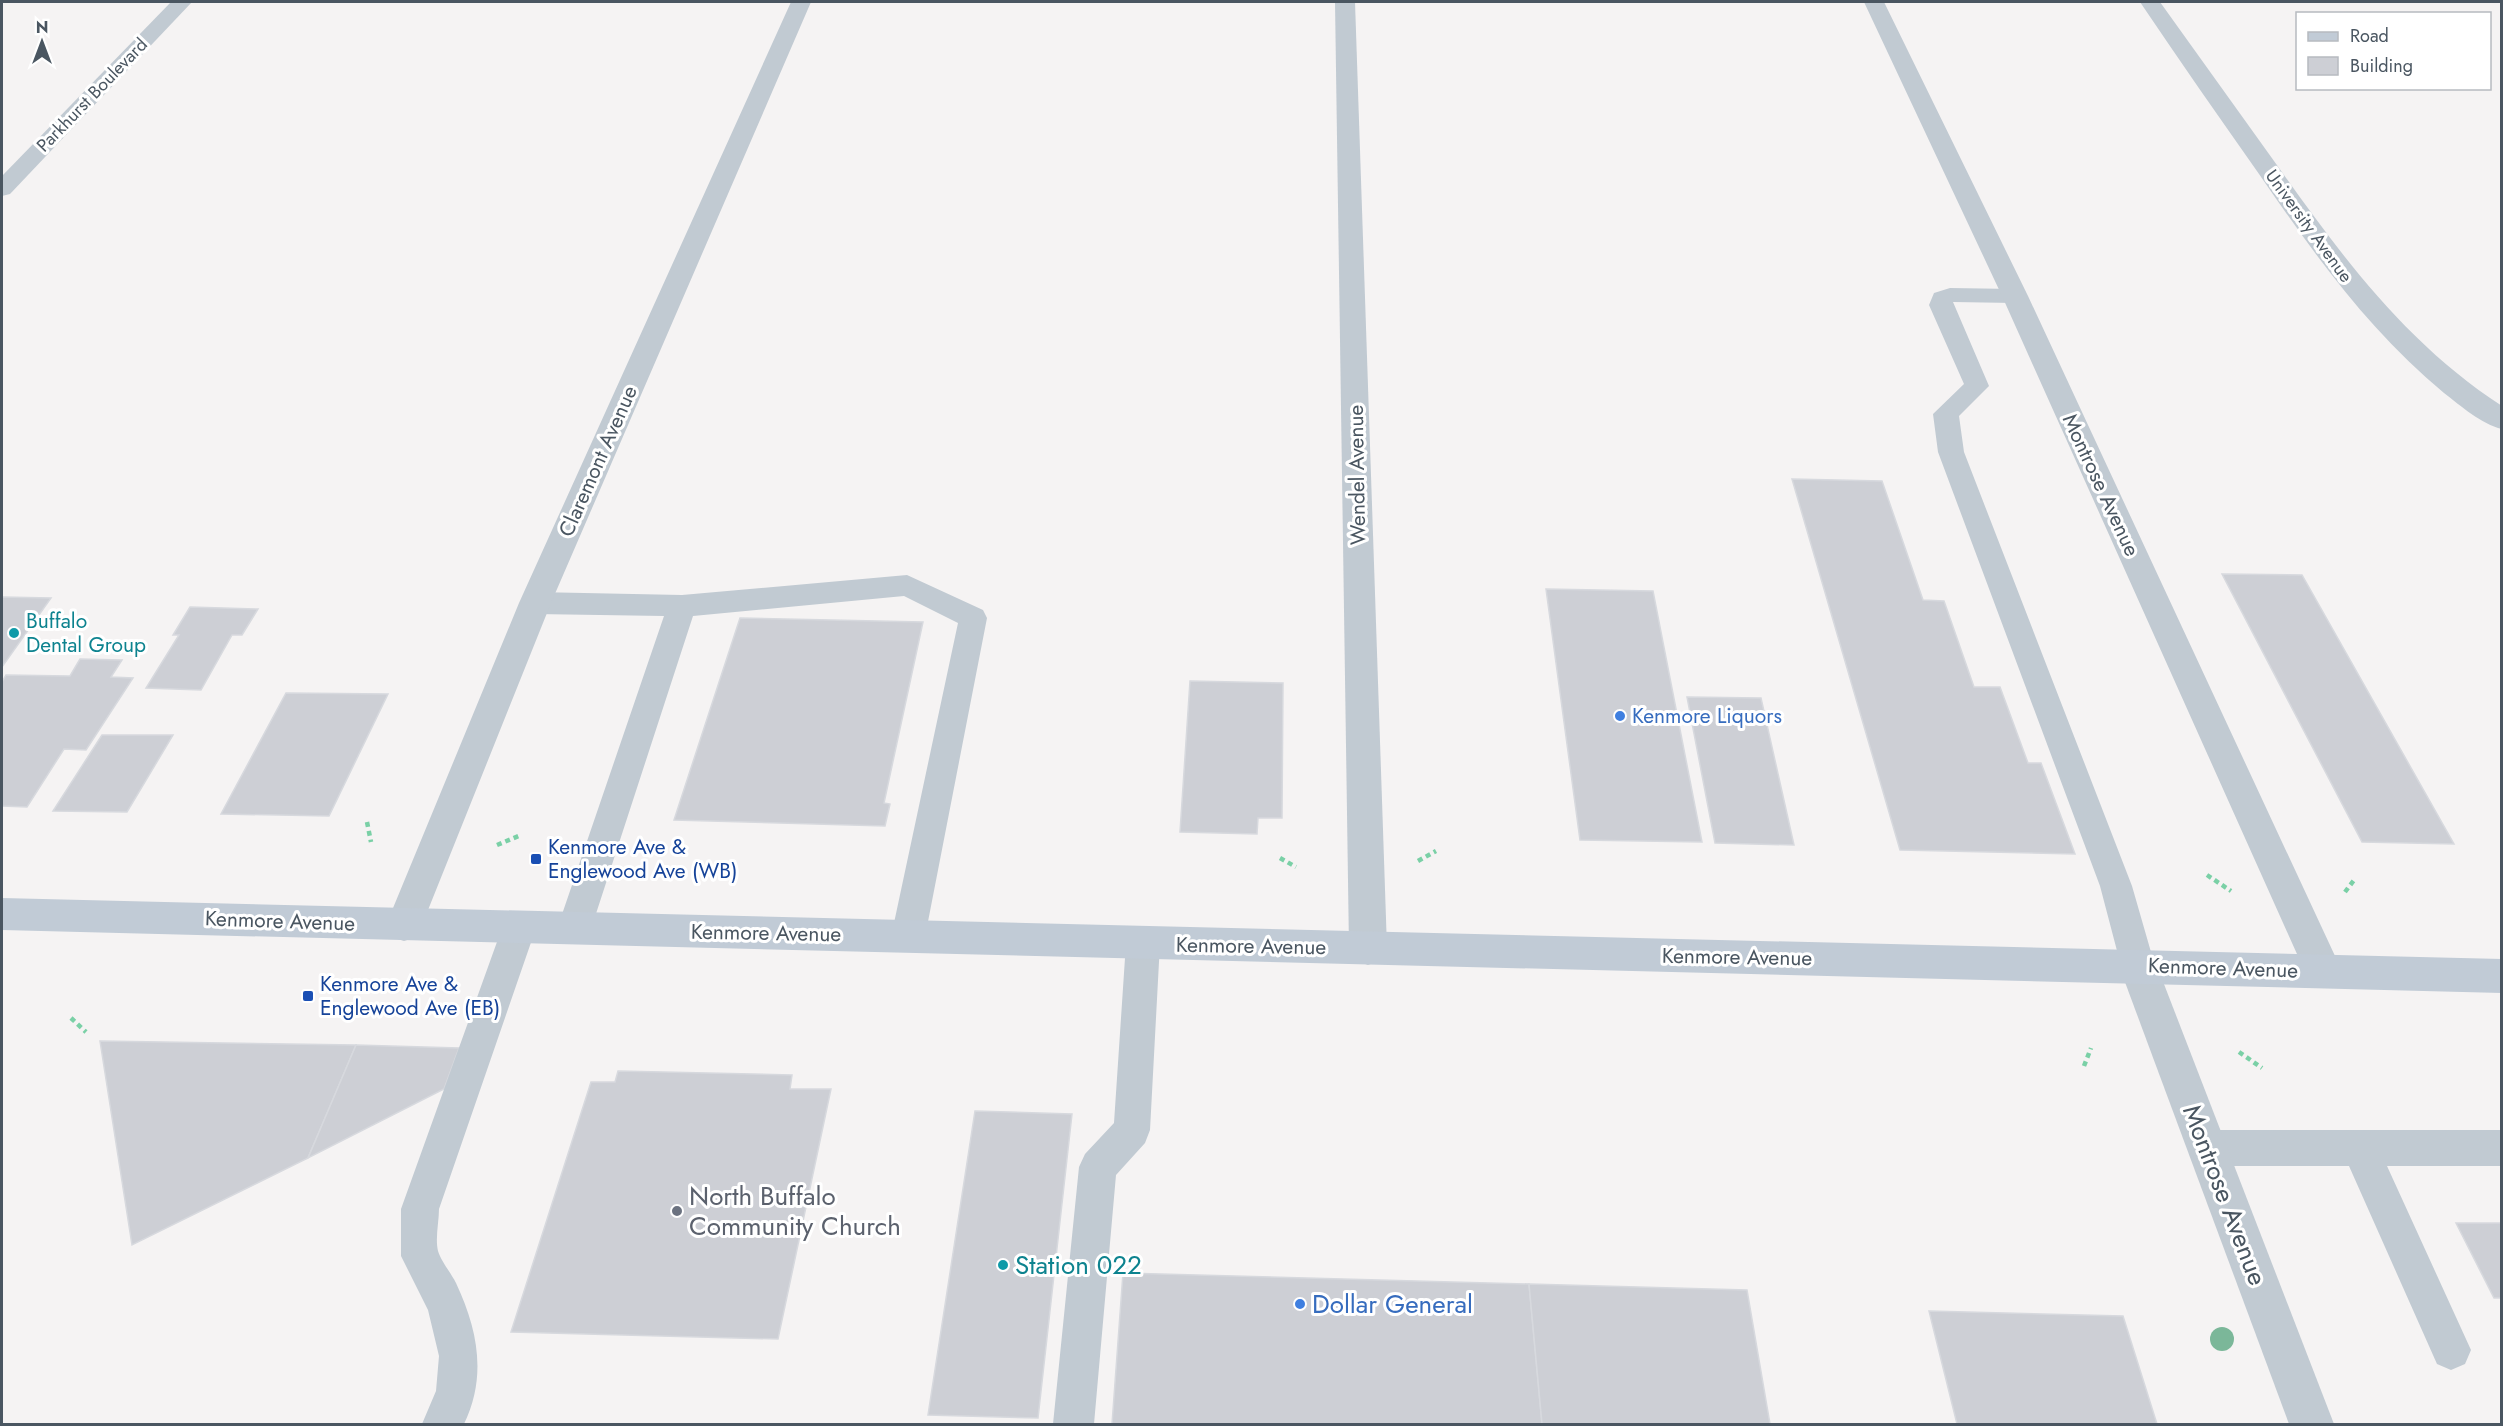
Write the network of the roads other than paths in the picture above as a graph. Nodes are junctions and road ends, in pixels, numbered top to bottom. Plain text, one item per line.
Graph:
1 (182, 2) edge
2 (801, 2) edge
3 (1345, 2) edge
4 (1874, 2) edge
5 (2150, 2) edge
6 (2, 189) edge
7 (2015, 296) junction
8 (2502, 420) edge
9 (535, 603) junction
10 (682, 606) junction
11 (2, 914) edge
12 (404, 925) junction
13 (519, 928) junction
14 (574, 929) junction
15 (908, 937) junction
16 (1143, 943) junction
17 (1368, 948) junction
18 (2138, 966) junction
19 (2323, 971) junction
20 (2502, 976) edge
21 (2207, 1148) junction
22 (2360, 1148) junction
23 (2502, 1148) edge
24 (2451, 1350) dead end
25 (442, 1425) edge
26 (1073, 1425) edge
27 (2312, 1425) edge

1 - 6 street, Parkhurst Boulevard
2 - 9 street, Claremont Avenue
3 - 17 street, Wendel Avenue
4 - 7 street, Montrose Avenue
5 - 8 street, University Avenue
7 - 18 lane
7 - 19 street, Montrose Avenue
9 - 10 lane
9 - 12 street, Claremont Avenue
10 - 14 lane
10 - 15 lane
11 - 12 main road, Kenmore Avenue
12 - 13 main road, Kenmore Avenue
13 - 14 main road, Kenmore Avenue
13 - 25 lane
14 - 15 main road, Kenmore Avenue
15 - 16 main road, Kenmore Avenue
16 - 17 main road, Kenmore Avenue
16 - 26 lane
17 - 18 main road, Kenmore Avenue
18 - 19 main road, Kenmore Avenue
18 - 21 street, Montrose Avenue
19 - 20 main road, Kenmore Avenue
21 - 22 lane
21 - 27 street, Montrose Avenue
22 - 23 lane
22 - 24 lane

